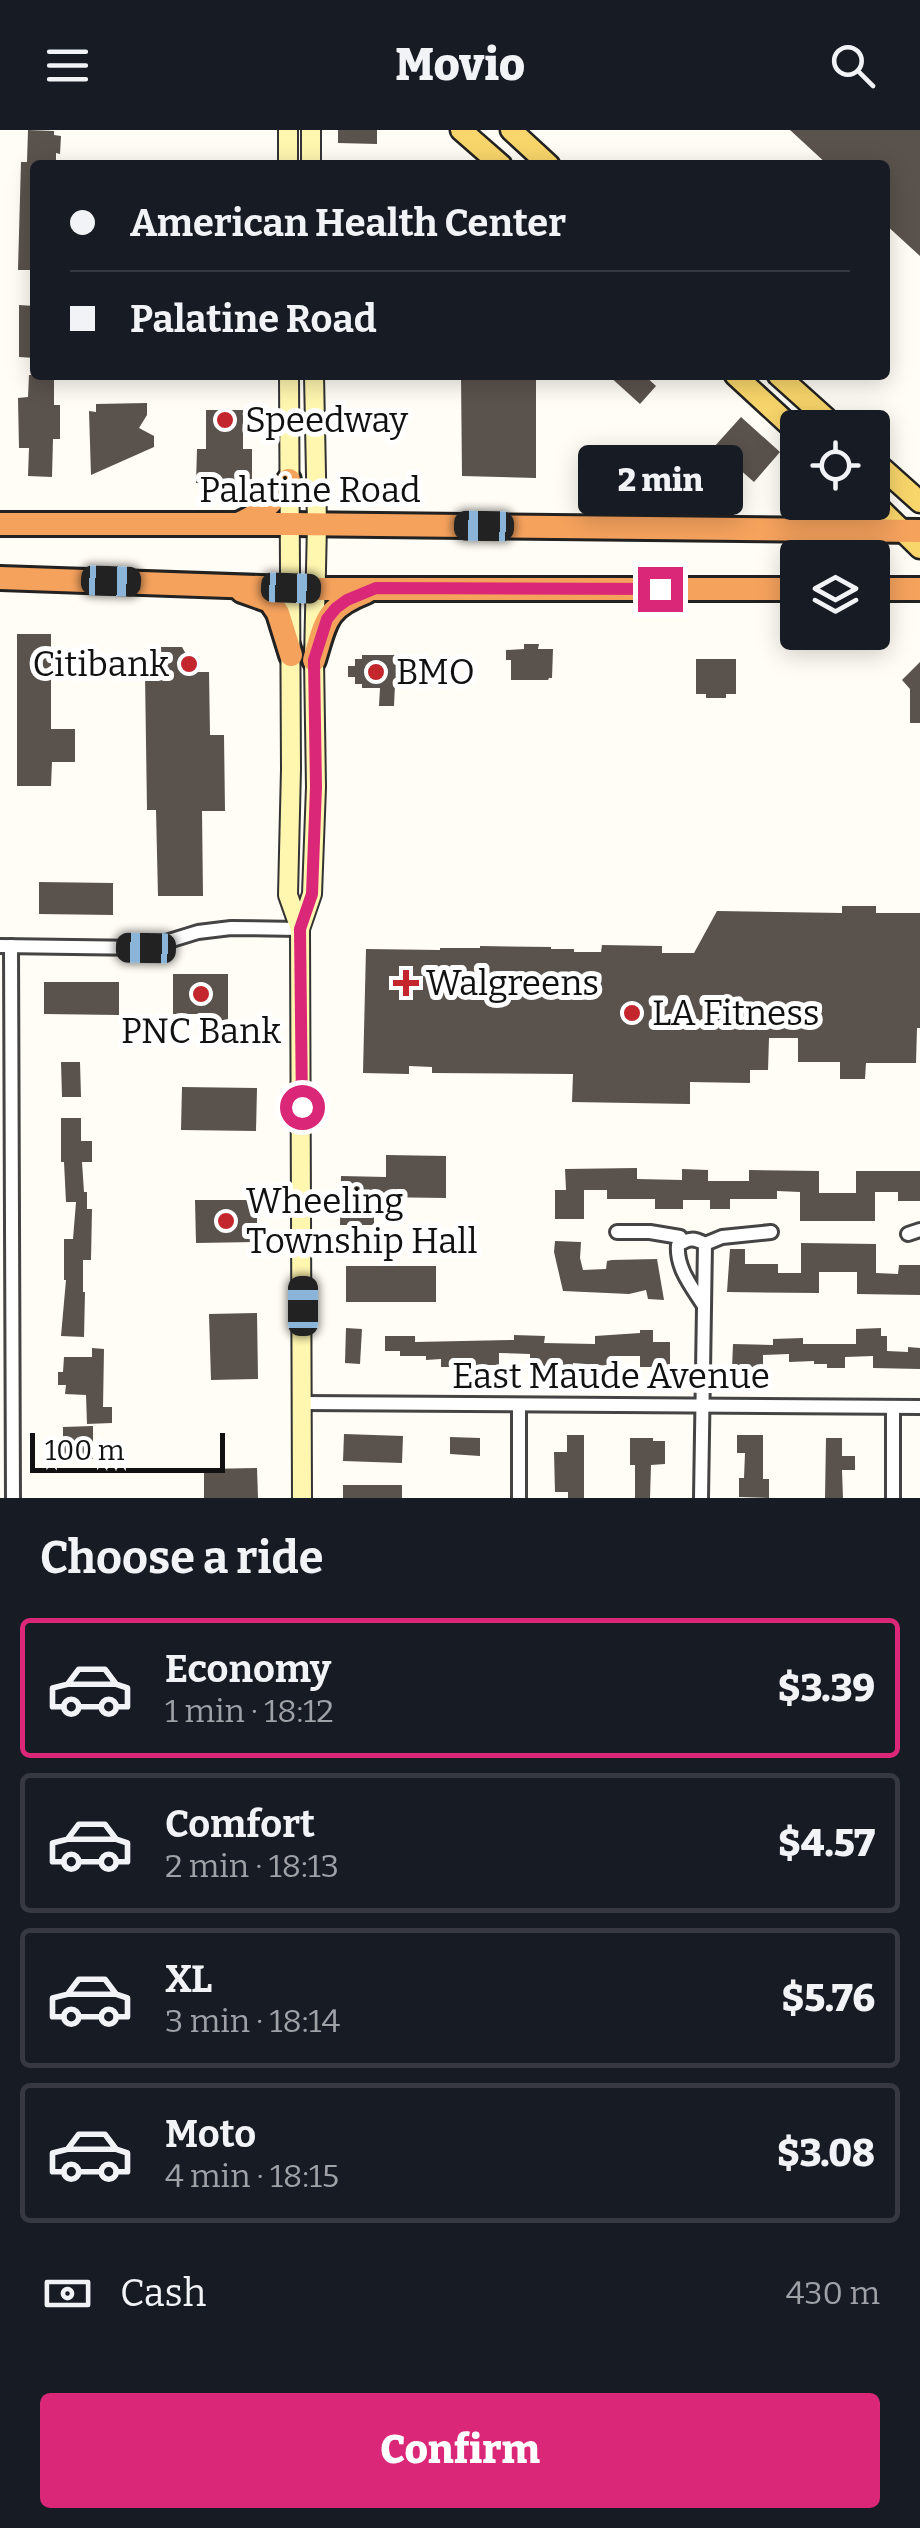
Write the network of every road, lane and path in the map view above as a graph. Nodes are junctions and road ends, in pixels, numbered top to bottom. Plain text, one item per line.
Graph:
1 (288, 130) edge
2 (310, 130) edge
3 (461, 130) edge
4 (510, 130) edge
5 (288, 160) edge
6 (310, 160) edge
7 (495, 160) edge
8 (543, 160) edge
9 (290, 380) edge
10 (314, 380) edge
11 (740, 380) edge
12 (784, 380) edge
13 (817, 410) edge
14 (780, 416) edge
15 (890, 475) edge
16 (289, 480) junction
17 (920, 502) edge
18 (0, 508) edge
19 (890, 517) edge
20 (846, 520) edge
21 (9, 524) edge
22 (238, 524) junction
23 (291, 524) junction
24 (317, 524) junction
25 (816, 530) junction
26 (915, 537) edge
27 (0, 578) edge
28 (225, 585) junction
29 (291, 588) junction
30 (317, 588) junction
31 (376, 588) junction
32 (780, 589) edge
33 (890, 589) edge
34 (920, 589) edge
35 (303, 657) junction
36 (300, 929) junction
37 (5, 946) edge
38 (618, 1232) dead end
39 (771, 1232) dead end
40 (683, 1242) junction
41 (706, 1244) junction
42 (704, 1306) junction
43 (302, 1403) junction
44 (701, 1405) junction
45 (519, 1406) junction
46 (920, 1407) edge
47 (892, 1408) junction
48 (14, 1498) edge
49 (302, 1498) edge
50 (519, 1498) edge
51 (702, 1498) edge
52 (892, 1498) edge

1 - 5 main road
2 - 6 main road
3 - 7 main road
4 - 8 main road
9 - 16 main road
10 - 24 main road
11 - 14 main road
12 - 13 main road
15 - 17 main road
16 - 22 highway
16 - 23 main road
18 - 21 highway
19 - 26 main road
20 - 25 highway
21 - 22 highway, Palatine Road
22 - 23 highway, Palatine Road
23 - 24 highway, Palatine Road
23 - 29 main road
24 - 25 highway, Palatine Road
24 - 30 main road
25 - 26 highway, Palatine Road
27 - 28 highway
28 - 29 highway
28 - 35 highway
29 - 30 highway
29 - 35 main road
30 - 31 highway
30 - 35 main road
31 - 32 highway
31 - 35 highway
33 - 34 highway
35 - 36 main road
36 - 37 street
36 - 43 main road
37 - 48 street
38 - 40 street
39 - 41 street
40 - 41 street
40 - 42 street
41 - 42 street
42 - 44 street
43 - 45 street, East Maude Avenue
43 - 49 main road
44 - 45 street, East Maude Avenue
44 - 47 street, East Maude Avenue
44 - 51 street
45 - 50 street
46 - 47 street, East Maude Avenue
47 - 52 street

